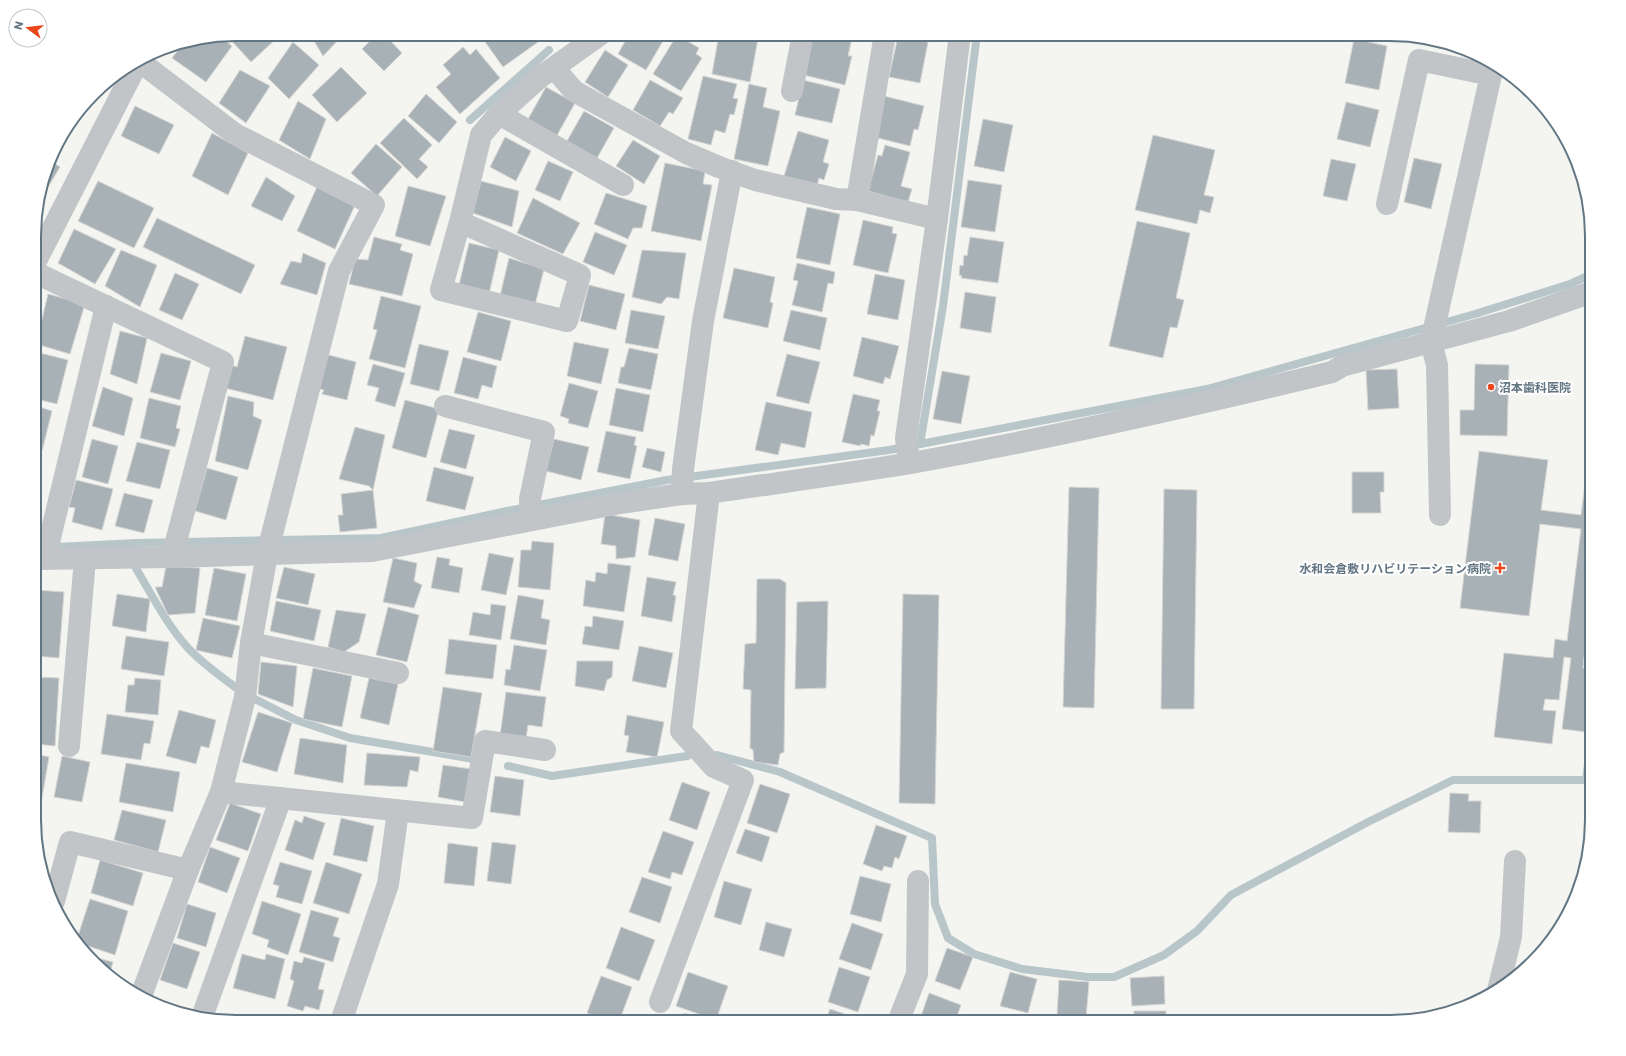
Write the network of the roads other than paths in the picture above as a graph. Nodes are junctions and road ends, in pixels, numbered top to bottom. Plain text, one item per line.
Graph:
1 (584, 41) edge
2 (802, 41) edge
3 (884, 41) edge
4 (959, 41) edge
5 (142, 65) edge
6 (554, 68) junction
7 (134, 70) edge
8 (792, 91) dead end
9 (499, 114) junction
10 (732, 172) junction
11 (623, 185) dead end
12 (856, 200) junction
13 (1387, 204) dead end
14 (937, 219) junction
15 (460, 222) junction
16 (41, 251) edge
17 (41, 275) edge
18 (1585, 294) edge
19 (106, 306) junction
20 (1432, 341) junction
21 (445, 406) dead end
22 (908, 451) junction
23 (682, 483) junction
24 (709, 493) junction
25 (530, 510) junction
26 (1440, 514) dead end
27 (269, 545) junction
28 (175, 546) junction
29 (46, 552) edge
30 (85, 559) junction
31 (251, 643) junction
32 (398, 673) dead end
33 (69, 746) dead end
34 (545, 750) dead end
35 (221, 792) junction
36 (281, 798) junction
37 (398, 811) junction
38 (1515, 861) dead end
39 (188, 870) junction
40 (918, 881) dead end
41 (56, 894) edge
42 (1500, 981) edge
43 (143, 991) edge
44 (660, 1002) dead end
45 (203, 1012) edge
46 (343, 1015) edge
47 (901, 1015) edge

1 - 6 street
2 - 8 street
3 - 12 street
4 - 14 street
5 - 27 street
6 - 9 street
6 - 10 street
7 - 16 street
9 - 11 street
9 - 15 street
10 - 12 street
10 - 23 street
12 - 14 street
13 - 20 street
14 - 22 street
15 - 15 street
17 - 19 street
18 - 20 street
19 - 28 street
19 - 29 street
20 - 22 street
20 - 26 street
21 - 25 street
22 - 24 street
23 - 24 street
23 - 25 street
24 - 44 street
25 - 27 street
27 - 28 street
27 - 31 street
28 - 30 street
29 - 30 street
30 - 33 street
31 - 32 street
31 - 35 street
34 - 37 street
35 - 36 street
35 - 39 street
36 - 37 street
36 - 45 street
37 - 46 street
38 - 42 street
39 - 41 street
39 - 43 street
40 - 47 street

